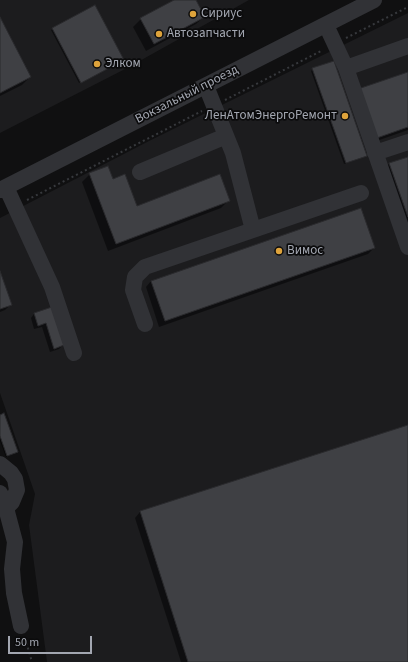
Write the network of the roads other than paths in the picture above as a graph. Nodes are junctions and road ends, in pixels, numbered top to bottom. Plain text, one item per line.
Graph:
1 (374, 0) edge
2 (326, 24) junction
3 (408, 46) edge
4 (346, 68) junction
5 (206, 86) junction
6 (226, 136) junction
7 (408, 142) edge
8 (375, 153) junction
9 (140, 172) dead end
10 (3, 188) edge
11 (361, 193) dead end
12 (253, 230) junction
13 (408, 247) edge
14 (145, 324) dead end
15 (74, 353) dead end
16 (0, 464) edge
17 (3, 501) edge
18 (21, 626) road end

1 - 2 street, Вокзальный проезд
2 - 4 street
2 - 5 street, Вокзальный проезд
3 - 4 street
4 - 8 street
5 - 6 street
5 - 10 street, Вокзальный проезд
6 - 9 street
6 - 12 street
7 - 8 street
8 - 13 street
10 - 15 street
11 - 12 street
12 - 14 street
16 - 17 street
17 - 18 street

